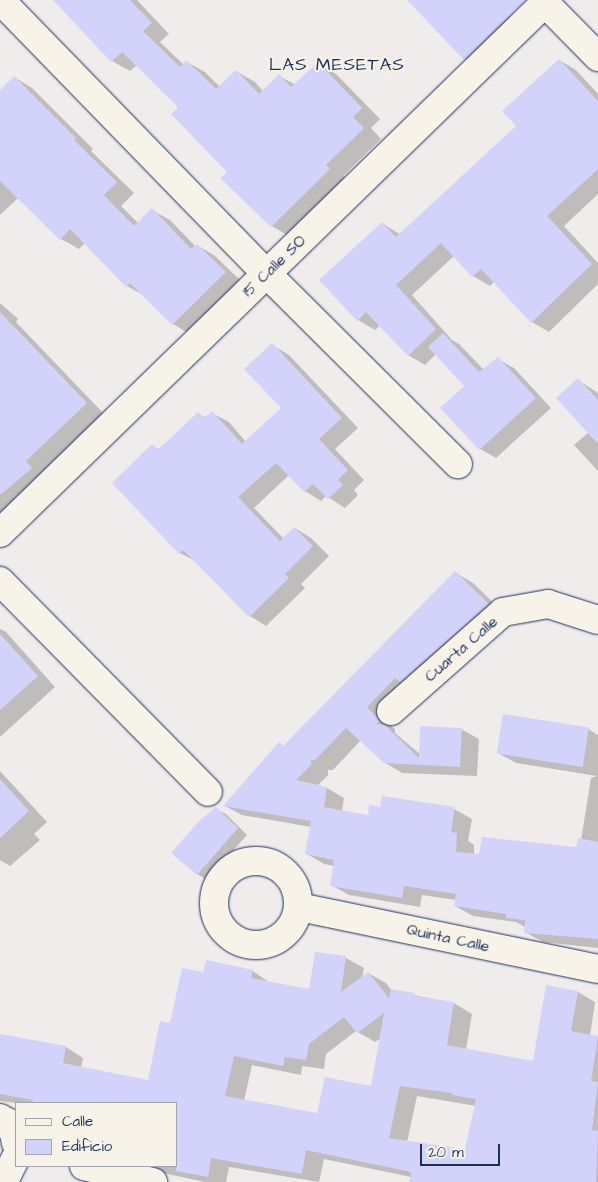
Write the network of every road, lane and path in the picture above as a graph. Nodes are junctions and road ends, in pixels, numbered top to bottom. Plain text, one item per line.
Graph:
1 (545, 1) edge
2 (4, 4) edge
3 (598, 57) edge
4 (266, 273) junction
5 (458, 464) dead end
6 (0, 533) edge
7 (0, 581) edge
8 (598, 620) edge
9 (391, 711) dead end
10 (208, 792) dead end
11 (299, 907) dead end
12 (598, 969) edge
13 (0, 1118) edge
14 (15, 1138) edge
15 (15, 1159) edge
16 (88, 1167) edge
17 (0, 1179) edge
18 (153, 1182) edge

1 - 3 street
1 - 4 street, 15 Calle SO
2 - 4 street
4 - 5 street
4 - 6 street, 15 Calle SO
7 - 10 street
8 - 9 street, Cuarta Calle
11 - 12 street, Quinta Calle
13 - 14 street
15 - 17 street
16 - 18 street

